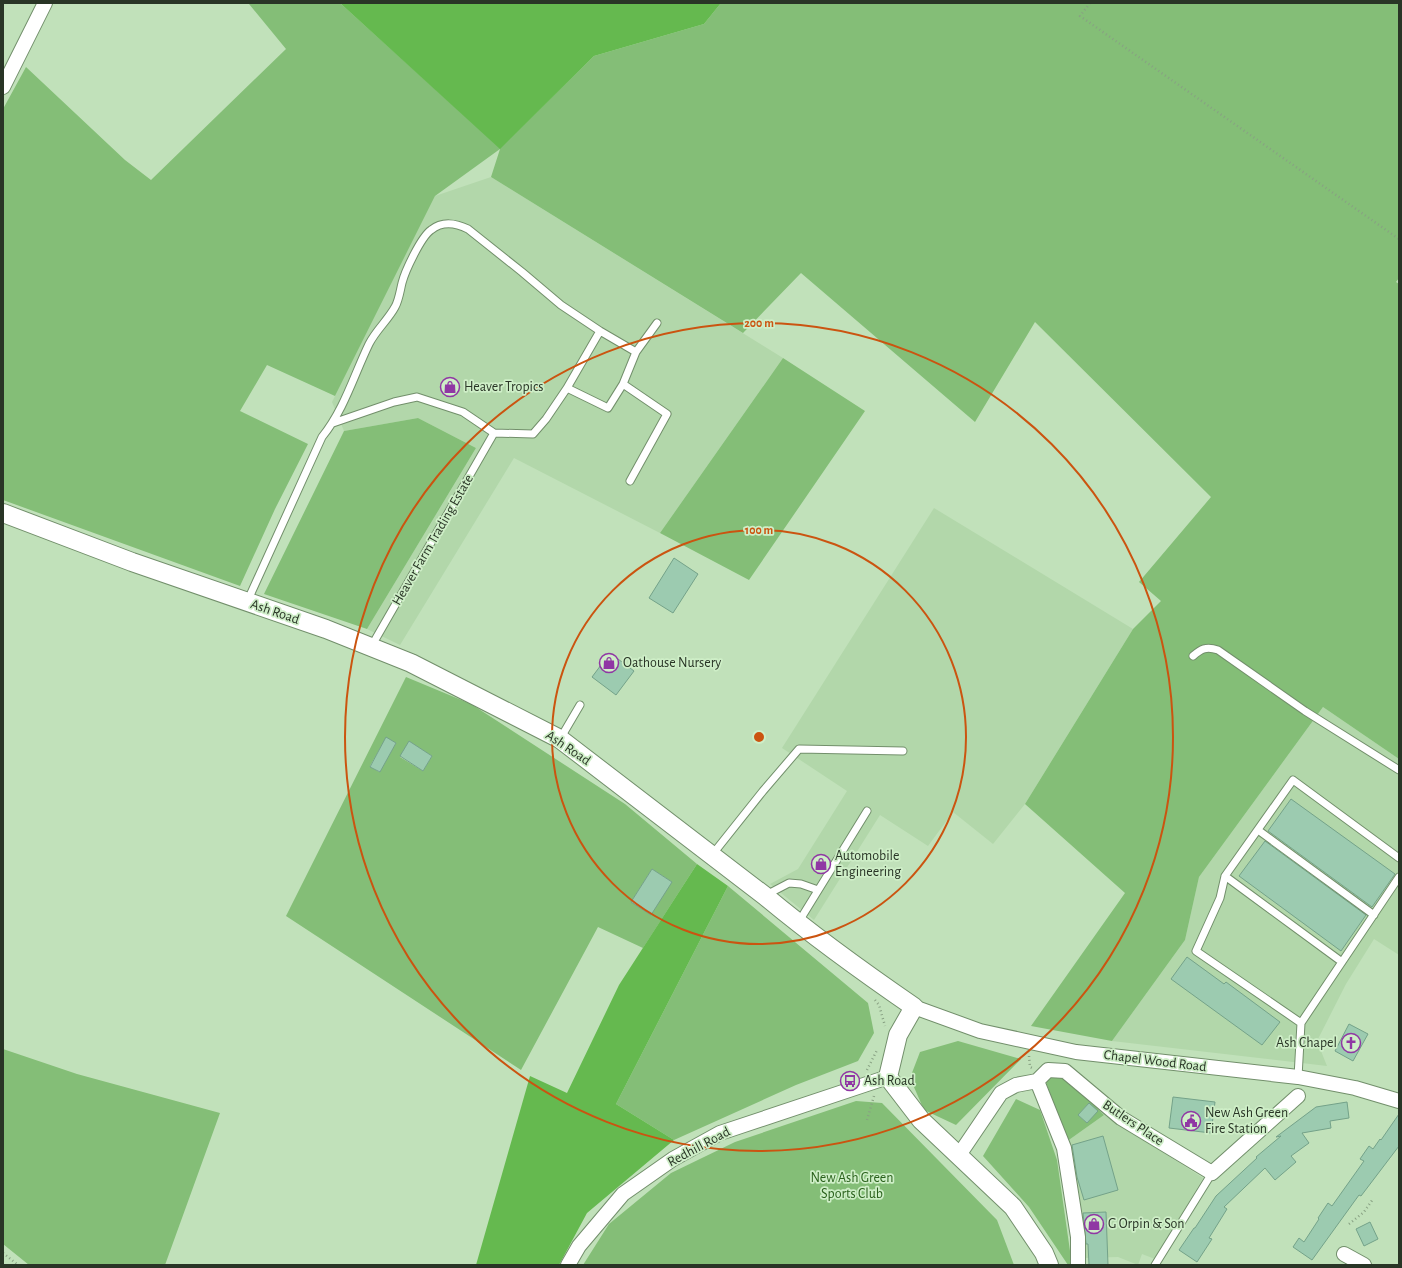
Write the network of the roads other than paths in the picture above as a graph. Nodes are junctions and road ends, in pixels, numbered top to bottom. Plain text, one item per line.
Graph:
1 (46, 3) edge
2 (3, 87) edge
3 (657, 323) dead end
4 (600, 331) junction
5 (636, 352) junction
6 (623, 384) junction
7 (567, 388) junction
8 (333, 424) junction
9 (494, 433) junction
10 (630, 481) dead end
11 (3, 513) edge
12 (247, 602) junction
13 (371, 646) junction
14 (1193, 656) dead end
15 (580, 706) dead end
16 (560, 739) junction
17 (903, 751) dead end
18 (1399, 770) edge
19 (867, 811) dead end
20 (1258, 830) junction
21 (712, 855) junction
22 (1399, 858) edge
23 (1226, 876) junction
24 (1399, 877) edge
25 (818, 890) junction
26 (766, 896) junction
27 (1374, 915) junction
28 (798, 923) junction
29 (1342, 962) junction
30 (914, 1007) junction
31 (1301, 1023) junction
32 (1298, 1077) junction
33 (884, 1079) junction
34 (1040, 1079) junction
35 (1298, 1096) dead end
36 (1399, 1101) edge
37 (959, 1155) junction
38 (1212, 1173) junction
39 (1344, 1254) dead end
40 (568, 1265) edge
41 (1049, 1265) edge
42 (1078, 1265) edge
43 (1155, 1265) edge
44 (1364, 1265) edge

1 - 2 street
3 - 5 lane
4 - 5 lane
4 - 7 lane
4 - 8 lane
5 - 6 lane
6 - 7 lane
6 - 10 lane
7 - 9 lane
8 - 9 lane
8 - 12 lane
9 - 13 lane, Heaver Farm Trading Estate
11 - 12 street, Ash Road
12 - 13 street, Ash Road
13 - 16 street, Ash Road
14 - 18 lane
15 - 16 lane
16 - 21 street, Ash Road
17 - 21 lane
19 - 25 lane
20 - 22 lane
20 - 23 lane
20 - 27 lane
21 - 26 street, Ash Road
23 - 29 lane
23 - 31 lane
24 - 27 lane
25 - 26 lane
25 - 28 lane
26 - 28 street, Ash Road
27 - 29 lane
28 - 30 street, Ash Road
29 - 31 lane
30 - 32 street, Chapel Wood Road
30 - 33 street
31 - 32 lane
32 - 36 street, Chapel Wood Road
33 - 37 street
33 - 40 street, Redhill Road
34 - 37 street
34 - 38 street, Butlers Place
34 - 42 street
35 - 38 street
37 - 41 street
38 - 43 lane
39 - 44 street

